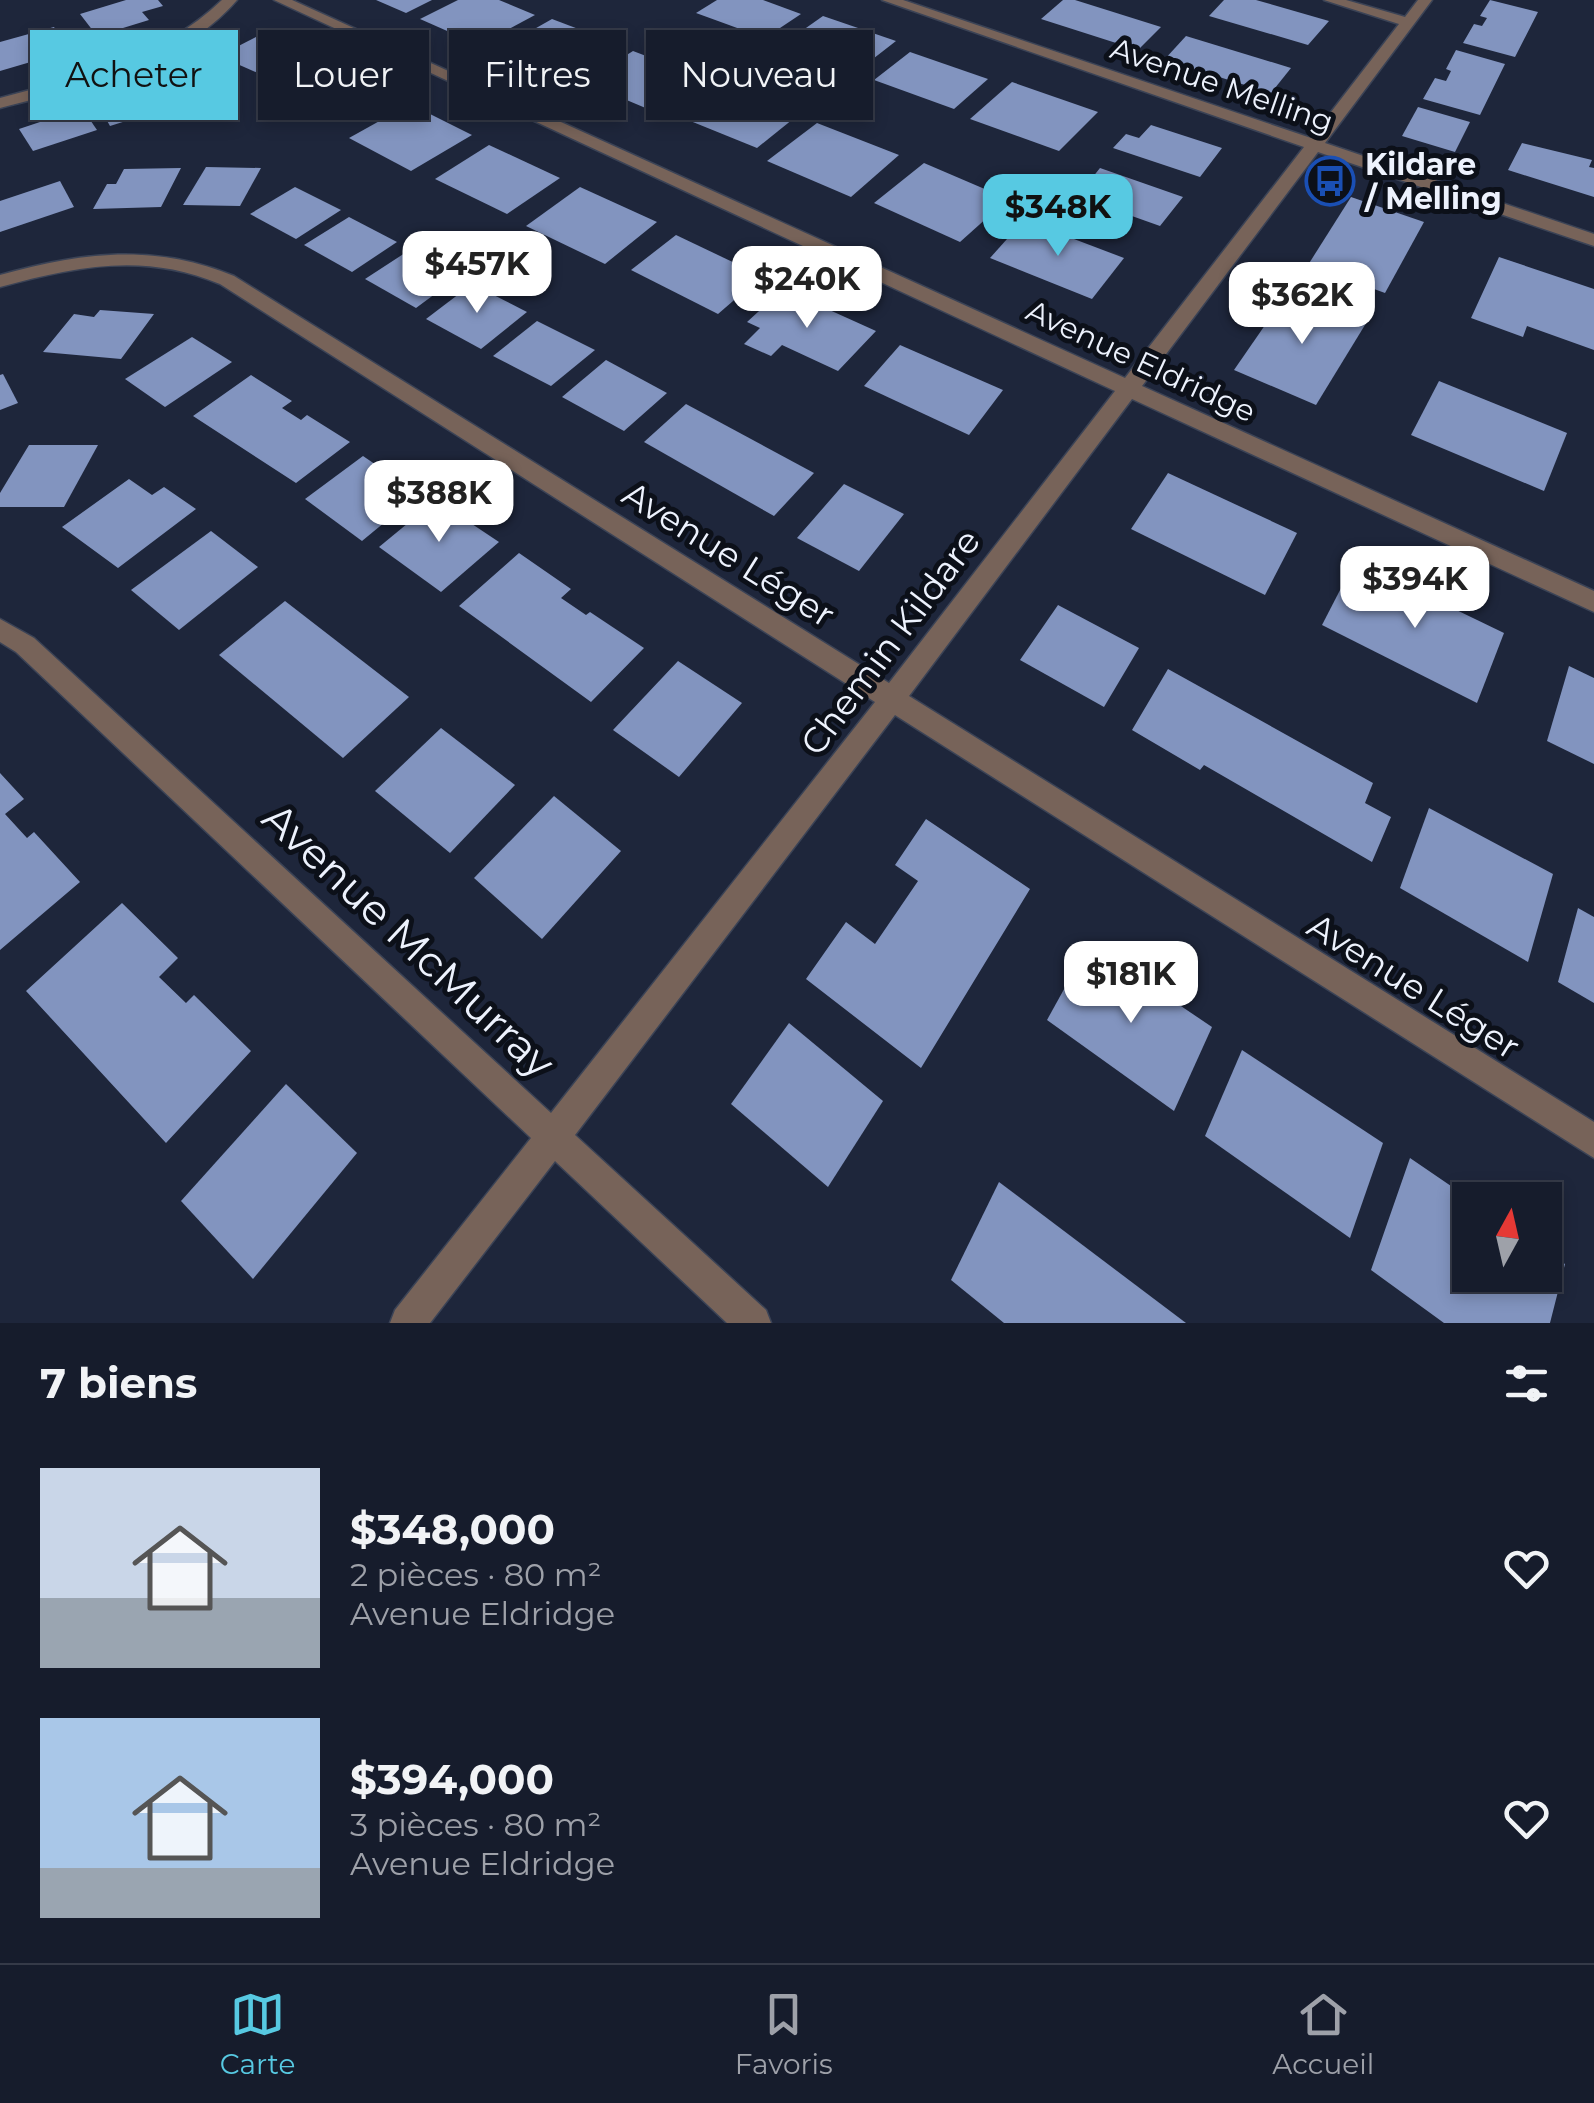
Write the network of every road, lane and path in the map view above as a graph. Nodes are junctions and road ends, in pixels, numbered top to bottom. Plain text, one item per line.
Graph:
1 (230, 0) edge
2 (280, 0) edge
3 (889, 0) edge
4 (1331, 0) edge
5 (1425, 0) edge
6 (1408, 22) junction
7 (0, 103) edge
8 (1312, 144) junction
9 (1594, 240) edge
10 (0, 282) edge
11 (1127, 387) junction
12 (1594, 602) edge
13 (0, 629) edge
14 (893, 698) junction
15 (552, 1135) junction
16 (1594, 1141) edge
17 (408, 1323) edge
18 (753, 1323) edge

1 - 7 street
2 - 11 street, Avenue Eldridge
3 - 8 street, Avenue Melling
4 - 6 street
5 - 6 street, Chemin Kildare
6 - 8 street, Chemin Kildare
8 - 9 street, Avenue Melling
8 - 11 street, Chemin Kildare
10 - 14 street, Avenue Léger
11 - 12 street, Avenue Eldridge
11 - 14 street, Chemin Kildare
13 - 15 street, Avenue McMurray
14 - 15 street, Chemin Kildare
14 - 16 street, Avenue Léger
15 - 17 street, Chemin Kildare
15 - 18 street, Avenue McMurray

